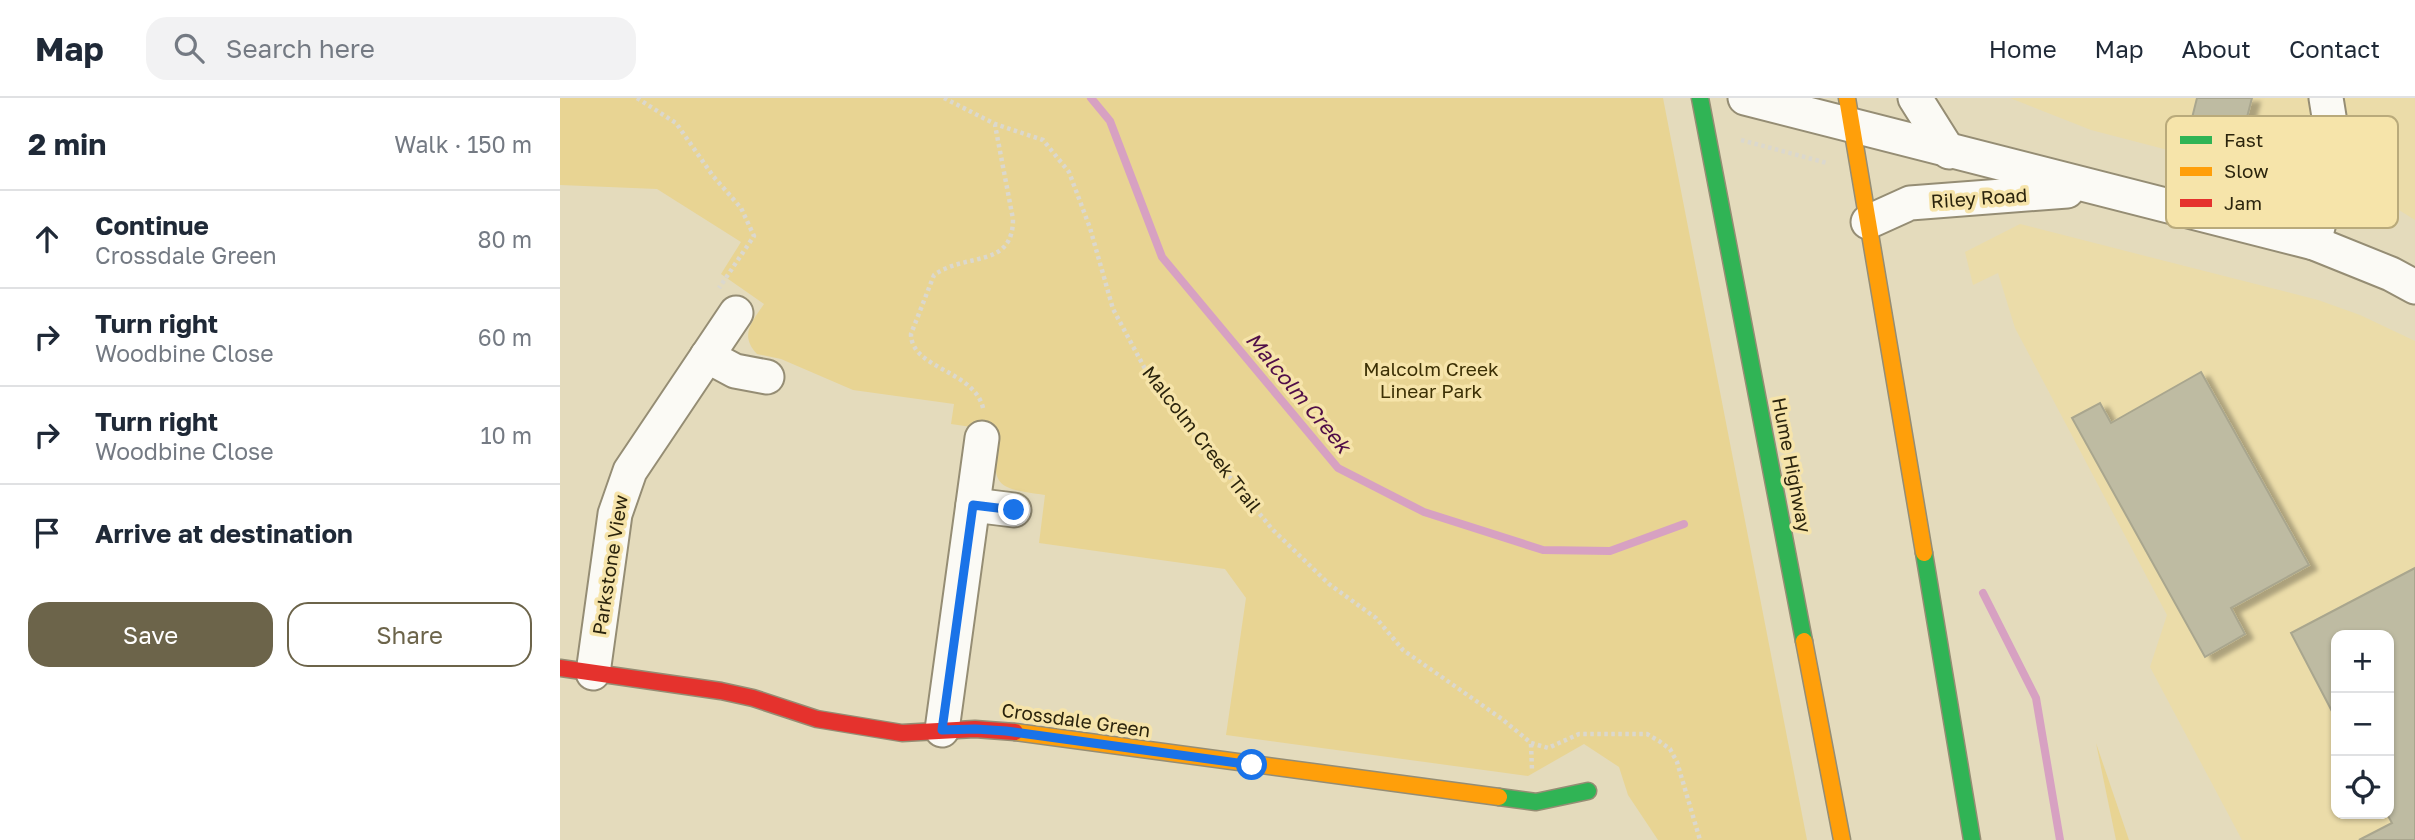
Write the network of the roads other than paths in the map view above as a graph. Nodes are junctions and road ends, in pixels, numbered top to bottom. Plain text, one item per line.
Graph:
1 (1700, 98) edge
2 (1745, 98) edge
3 (1915, 98) edge
4 (2326, 98) edge
5 (1849, 112) edge
6 (2329, 116) edge
7 (1949, 152) junction
8 (2094, 189) junction
9 (2166, 207) edge
10 (1868, 222) junction
11 (2253, 228) edge
12 (2318, 228) edge
13 (2314, 243) junction
14 (2415, 287) edge
15 (736, 313) road end
16 (707, 356) junction
17 (767, 377) dead end
18 (982, 438) road end
19 (973, 505) junction
20 (1014, 510) dead end
21 (560, 668) edge
22 (593, 673) junction
23 (942, 730) junction
24 (1588, 791) dead end
25 (1842, 840) edge
26 (1972, 840) edge

1 - 25 main road, Hume Highway
2 - 5 street, Riley Road
3 - 7 street
4 - 6 street
5 - 7 street, Riley Road
5 - 10 main road
7 - 8 street, Riley Road
8 - 9 street, Riley Road
8 - 10 street, Riley Road
10 - 26 main road
11 - 13 street, Riley Road
12 - 13 street
13 - 14 street, Riley Road
15 - 16 street, Parkstone View
16 - 17 street
16 - 22 street, Parkstone View
18 - 19 street
19 - 20 street
19 - 23 street
21 - 22 main road, Crossdale Green
22 - 23 main road, Crossdale Green
23 - 24 main road, Crossdale Green

